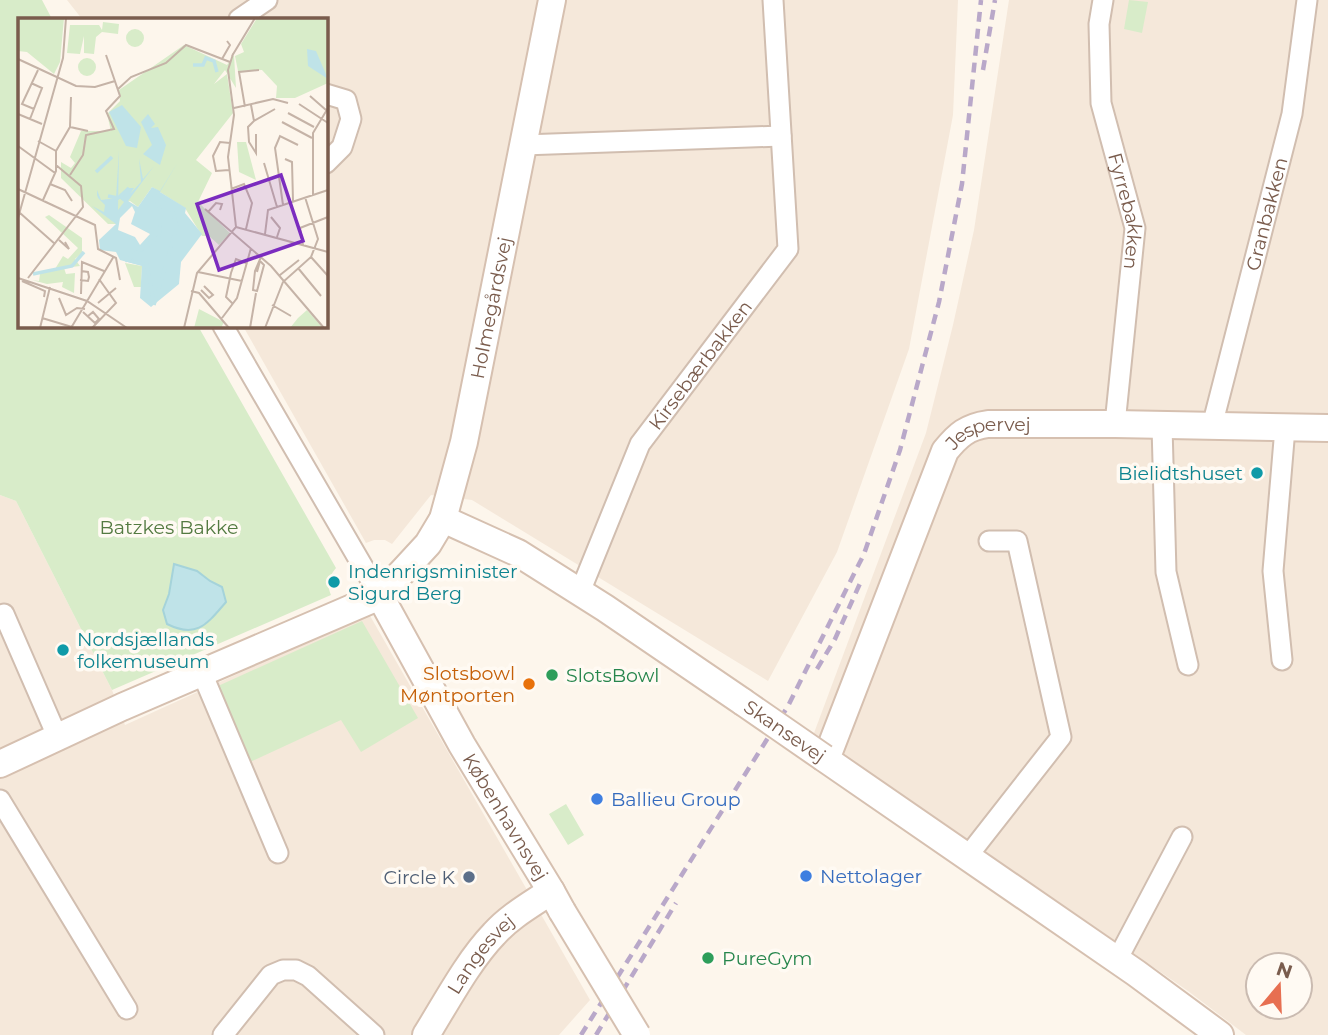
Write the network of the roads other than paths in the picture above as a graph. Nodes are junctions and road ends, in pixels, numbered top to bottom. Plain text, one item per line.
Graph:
1 (267, 0) edge
2 (552, 0) edge
3 (773, 0) edge
4 (1103, 0) edge
5 (1307, 0) edge
6 (240, 18) edge
7 (327, 94) edge
8 (781, 136) junction
9 (523, 145) junction
10 (327, 162) edge
11 (224, 327) edge
12 (1115, 424) junction
13 (1162, 426) junction
14 (1212, 426) junction
15 (1285, 428) junction
16 (1328, 428) edge
17 (443, 519) junction
18 (989, 541) dead end
19 (580, 592) junction
20 (380, 596) junction
21 (4, 614) dead end
22 (1282, 660) dead end
23 (1188, 665) dead end
24 (202, 673) junction
25 (57, 736) junction
26 (824, 758) junction
27 (0, 764) edge
28 (0, 800) edge
29 (1182, 837) dead end
30 (278, 853) dead end
31 (967, 857) junction
32 (557, 901) junction
33 (1117, 960) junction
34 (127, 1009) dead end
35 (223, 1035) edge
36 (374, 1035) edge
37 (426, 1035) edge
38 (637, 1035) edge
39 (1220, 1035) edge

1 - 6 street
2 - 9 street, Holmegårdsvej
3 - 8 street, Kirsebærbakken
4 - 12 street, Fyrrebakken
5 - 14 street, Granbakken
7 - 10 street
8 - 9 street
8 - 19 street, Kirsebærbakken
9 - 17 street, Holmegårdsvej
11 - 20 street
12 - 13 street, Jespervej
12 - 26 street, Jespervej
13 - 14 street, Jespervej
13 - 23 street
14 - 15 street, Jespervej
15 - 16 street, Jespervej
15 - 22 street
17 - 19 street, Skansevej
17 - 20 street, Holmegårdsvej
18 - 31 street
19 - 26 street, Skansevej, bridge
20 - 24 street
20 - 32 street, Københavnsvej
21 - 25 street
24 - 25 street
24 - 30 street
25 - 27 street
26 - 31 street, Skansevej
28 - 34 street
29 - 33 street
31 - 33 street, Skansevej
32 - 37 street, Langesvej
32 - 38 street, Københavnsvej, bridge
33 - 39 street, Skansevej
35 - 36 street

